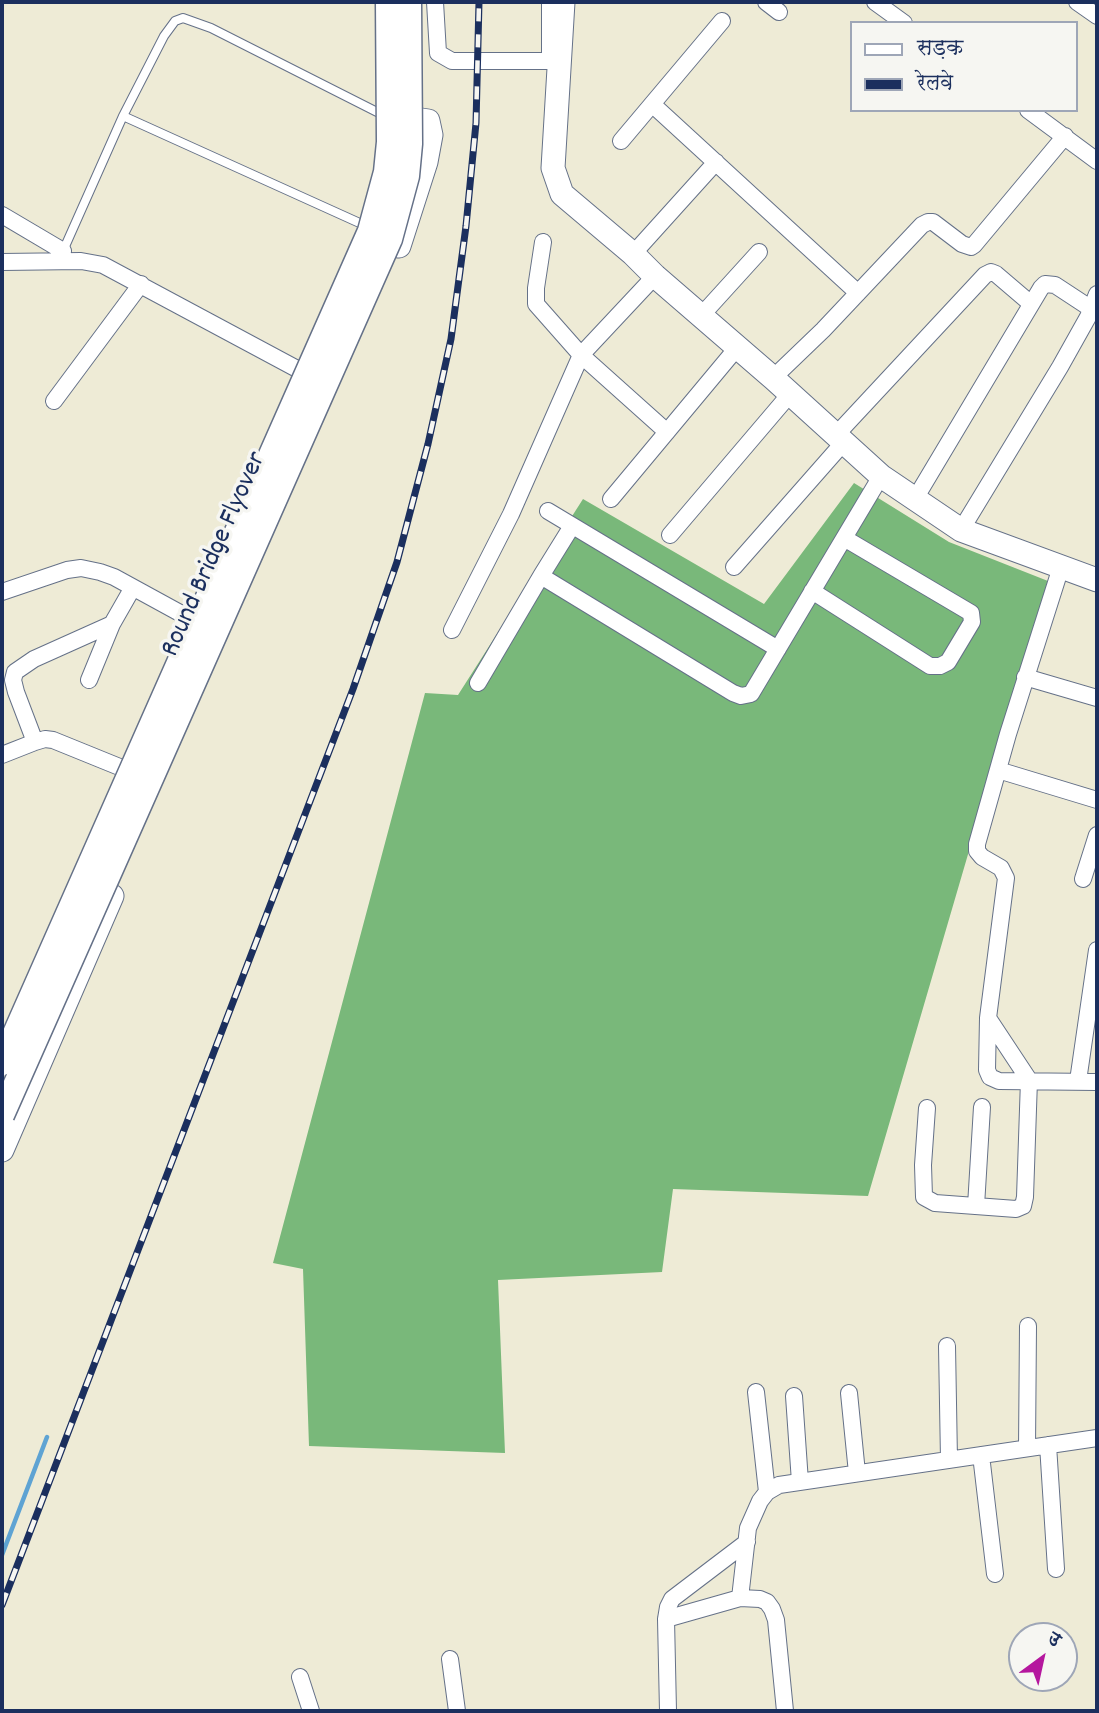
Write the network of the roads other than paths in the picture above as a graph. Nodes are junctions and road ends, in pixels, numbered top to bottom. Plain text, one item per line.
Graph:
1 (383, 2) edge
2 (388, 2) edge
3 (410, 2) edge
4 (435, 2) edge
5 (550, 2) edge
6 (563, 2) edge
7 (766, 2) edge
8 (875, 2) edge
9 (1077, 2) edge
10 (779, 12) dead end
11 (1097, 16) edge
12 (722, 21) dead end
13 (901, 21) edge
14 (652, 104) junction
15 (1031, 112) edge
16 (383, 115) junction
17 (123, 116) junction
18 (1065, 136) junction
19 (621, 141) dead end
20 (1097, 161) edge
21 (716, 162) junction
22 (2, 215) edge
23 (363, 225) junction
24 (542, 243) dead end
25 (759, 252) dead end
26 (632, 254) junction
27 (61, 256) junction
28 (2, 262) edge
29 (654, 276) junction
30 (141, 284) junction
31 (858, 293) junction
32 (1094, 301) edge
33 (1030, 303) junction
34 (700, 317) junction
35 (736, 349) junction
36 (581, 355) junction
37 (299, 370) junction
38 (782, 386) junction
39 (54, 401) dead end
40 (667, 432) junction
41 (840, 439) junction
42 (881, 476) junction
43 (611, 499) dead end
44 (915, 499) junction
45 (548, 511) dead end
46 (572, 526) junction
47 (961, 530) junction
48 (670, 535) dead end
49 (844, 537) junction
50 (1061, 566) junction
51 (734, 567) dead end
52 (541, 576) junction
53 (1097, 580) edge
54 (3, 588) edge
55 (132, 589) junction
56 (812, 591) junction
57 (189, 618) junction
58 (112, 624) junction
59 (452, 630) dead end
60 (778, 649) junction
61 (1026, 677) junction
62 (89, 680) dead end
63 (478, 683) dead end
64 (1097, 698) edge
65 (35, 742) junction
66 (2, 755) edge
67 (122, 768) junction
68 (998, 770) junction
69 (1097, 800) edge
70 (1097, 835) edge
71 (1083, 878) dead end
72 (1097, 950) edge
73 (1097, 957) edge
74 (988, 1018) junction
75 (2, 1041) edge
76 (2, 1063) edge
77 (1029, 1080) junction
78 (1078, 1081) junction
79 (1097, 1082) edge
80 (982, 1107) dead end
81 (927, 1108) dead end
82 (2, 1115) edge
83 (2, 1150) edge
84 (976, 1206) junction
85 (1028, 1326) dead end
86 (947, 1346) dead end
87 (756, 1392) dead end
88 (849, 1393) dead end
89 (794, 1396) dead end
90 (1097, 1438) edge
91 (1048, 1446) junction
92 (1027, 1448) junction
93 (981, 1455) junction
94 (949, 1460) junction
95 (857, 1474) junction
96 (800, 1482) junction
97 (767, 1492) junction
98 (747, 1542) junction
99 (1056, 1569) dead end
100 (995, 1574) dead end
101 (740, 1598) junction
102 (666, 1619) junction
103 (450, 1659) dead end
104 (300, 1677) dead end
105 (310, 1711) edge
106 (457, 1711) edge
107 (668, 1711) edge
108 (785, 1711) edge

1 - 16 street
2 - 76 main road, Round Bridge Flyover, bridge
3 - 82 main road, Round Bridge Flyover, bridge
4 - 5 street
6 - 26 street
7 - 10 street
8 - 13 street
9 - 11 street
12 - 14 street
14 - 19 street
14 - 21 street
15 - 18 street
16 - 17 lane
16 - 23 street
16 - 83 street
17 - 23 lane
17 - 27 lane
18 - 20 street
18 - 31 street
21 - 26 street
21 - 31 street
22 - 27 street
23 - 37 street
24 - 36 street
25 - 34 street
26 - 29 street
27 - 28 street
27 - 30 street
29 - 34 street
29 - 36 street
30 - 37 street
30 - 39 street
31 - 38 street
32 - 33 street
32 - 47 street
33 - 41 street
33 - 44 street
34 - 35 street
35 - 38 street
35 - 40 street
36 - 40 street
36 - 59 street
37 - 57 street
38 - 41 street
38 - 48 street
40 - 43 street
41 - 42 street
41 - 51 street
42 - 44 street
42 - 49 street
44 - 47 street
45 - 46 street
46 - 52 street
46 - 60 street
47 - 50 street
49 - 56 street
49 - 56 street
50 - 53 street
50 - 61 street
52 - 60 street
52 - 63 street
54 - 55 street
55 - 57 street
55 - 58 street
56 - 60 street
57 - 67 street
58 - 62 street
58 - 65 street
61 - 64 street
61 - 68 street
65 - 66 street
65 - 67 street
67 - 75 street
68 - 69 street
68 - 74 street
70 - 71 street
72 - 73 street
73 - 78 street
74 - 77 street
74 - 77 street
77 - 78 street
77 - 84 street
78 - 79 street
80 - 84 street
81 - 84 street
85 - 92 street
86 - 94 street
87 - 97 street
88 - 95 street
89 - 96 street
90 - 91 street
91 - 92 street
91 - 99 street
92 - 93 street
93 - 94 street
93 - 100 street
94 - 95 street
95 - 96 street
96 - 97 street
97 - 98 street
98 - 101 street
98 - 102 street
101 - 102 street
101 - 108 street
102 - 107 street
103 - 106 street
104 - 105 street

